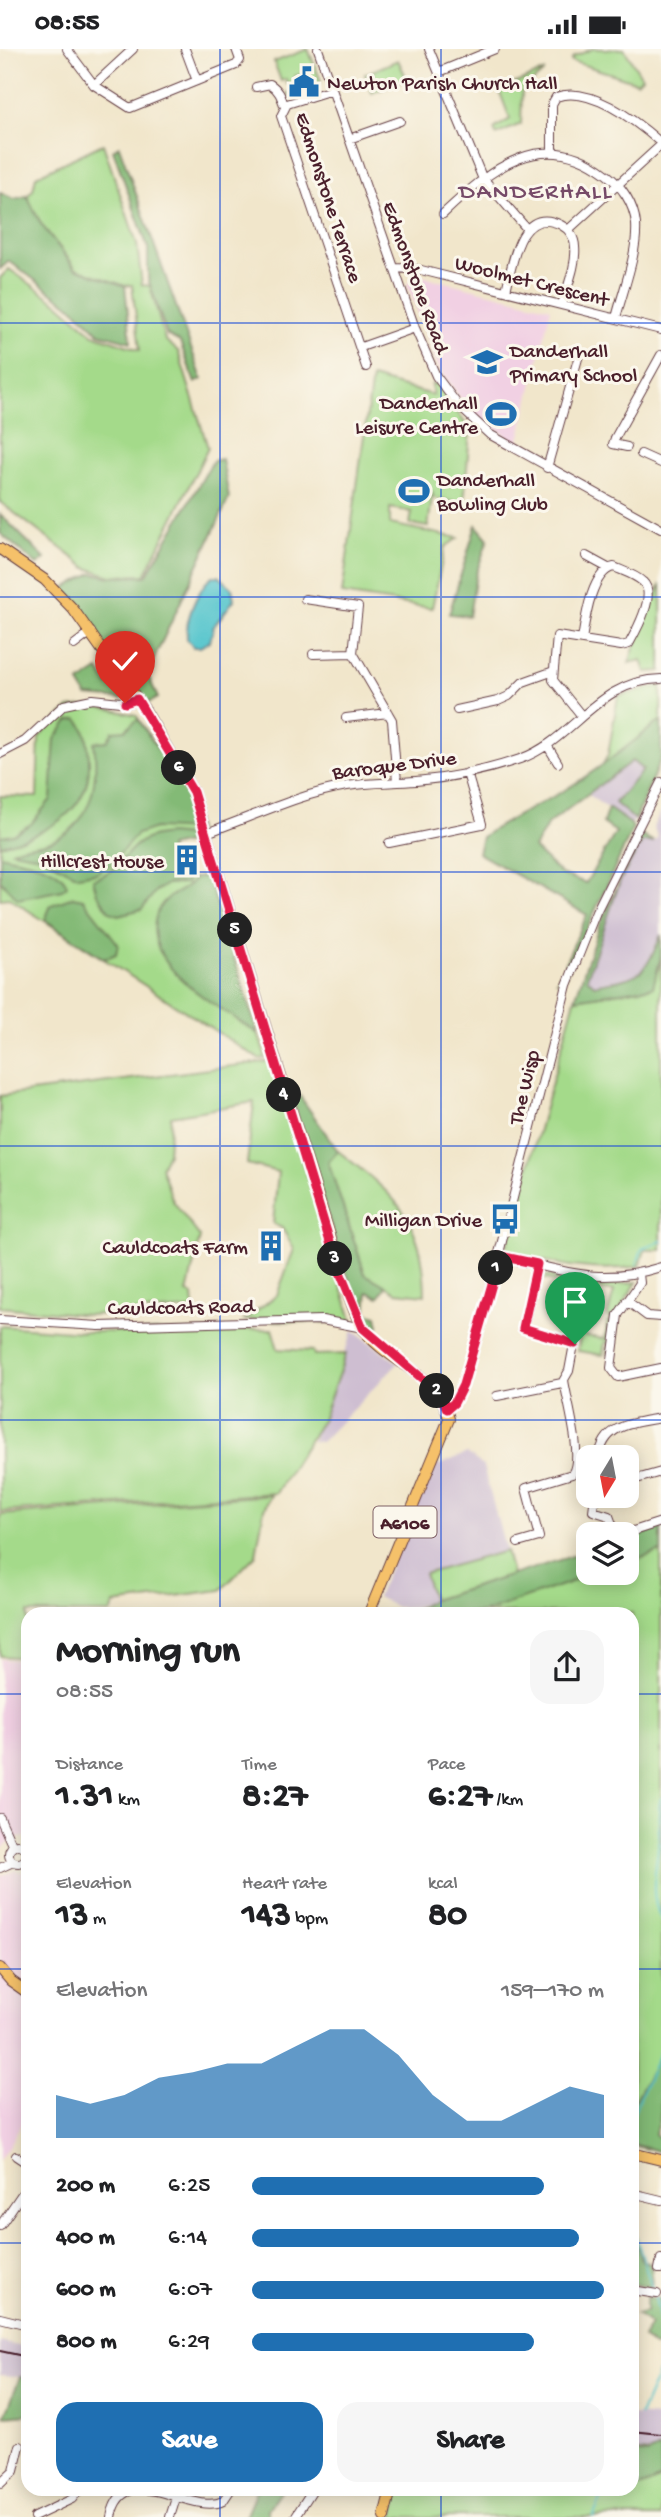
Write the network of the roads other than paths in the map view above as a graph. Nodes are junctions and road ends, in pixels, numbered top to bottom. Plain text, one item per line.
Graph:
1 (67, 49) edge
2 (133, 49) edge
3 (186, 49) edge
4 (236, 49) edge
5 (318, 49) edge
6 (429, 49) edge
7 (495, 49) edge
8 (439, 72) junction
9 (197, 81) junction
10 (94, 85) junction
11 (256, 87) dead end
12 (332, 90) junction
13 (284, 105) junction
14 (400, 121) dead end
15 (349, 139) junction
16 (661, 144) edge
17 (552, 153) junction
18 (482, 177) junction
19 (618, 185) junction
20 (443, 214) dead end
21 (527, 229) junction
22 (568, 230) junction
23 (394, 268) junction
24 (506, 291) junction
25 (562, 305) junction
26 (616, 319) junction
27 (415, 328) junction
28 (661, 330) edge
29 (360, 347) junction
30 (579, 355) dead end
31 (661, 355) edge
32 (366, 366) dead end
33 (627, 447) dead end
34 (642, 454) dead end
35 (661, 463) edge
36 (547, 468) junction
37 (661, 529) edge
38 (0, 549) edge
39 (586, 556) dead end
40 (608, 568) junction
41 (305, 599) dead end
42 (91, 632) junction
43 (582, 640) junction
44 (74, 645) dead end
45 (353, 653) junction
46 (313, 654) dead end
47 (551, 672) junction
48 (661, 678) edge
49 (137, 699) junction
50 (457, 711) dead end
51 (388, 712) junction
52 (581, 715) junction
53 (346, 718) dead end
54 (547, 745) junction
55 (0, 754) edge
56 (558, 763) dead end
57 (467, 773) junction
58 (397, 782) junction
59 (661, 782) edge
60 (206, 833) junction
61 (389, 843) dead end
62 (500, 1256) junction
63 (537, 1264) junction
64 (661, 1267) edge
65 (639, 1274) junction
66 (583, 1296) dead end
67 (627, 1301) junction
68 (661, 1317) edge
69 (0, 1320) edge
70 (363, 1328) junction
71 (575, 1344) junction
72 (661, 1368) edge
73 (564, 1380) junction
74 (497, 1396) dead end
75 (447, 1409) junction
76 (661, 1418) edge
77 (601, 1445) edge
78 (661, 1472) edge
79 (639, 1478) edge
80 (593, 1509) edge
81 (612, 1522) edge
82 (661, 1522) edge
83 (639, 1529) edge
84 (518, 1543) dead end
85 (371, 1607) edge
86 (0, 1818) edge
87 (21, 1846) edge
88 (11, 1850) junction
89 (0, 1860) edge
90 (21, 1861) edge
91 (13, 1862) junction
92 (0, 1868) edge
93 (0, 1968) edge
94 (21, 1988) edge
95 (639, 2155) edge
96 (16, 2156) dead end
97 (21, 2159) edge
98 (661, 2160) edge
99 (21, 2195) edge
100 (639, 2195) edge
101 (661, 2200) edge
102 (0, 2226) edge
103 (661, 2259) edge
104 (661, 2269) edge
105 (639, 2291) edge
106 (654, 2294) dead end
107 (0, 2318) edge
108 (21, 2323) edge
109 (20, 2446) dead end
110 (0, 2484) edge
111 (75, 2496) edge
112 (122, 2496) edge
113 (169, 2496) edge
114 (227, 2496) edge
115 (309, 2496) edge
116 (389, 2496) edge
117 (176, 2498) junction
118 (297, 2515) edge
119 (34, 2517) edge
120 (111, 2517) edge
121 (170, 2517) edge
122 (308, 2517) edge
123 (384, 2517) edge

1 - 10 street
2 - 10 street
3 - 9 street
4 - 9 street
5 - 12 street, Edmonstone Road
6 - 8 street
7 - 8 street
8 - 18 street
9 - 10 street
11 - 13 street
12 - 13 street, Edmonstone Terrace
12 - 15 street, Edmonstone Road
13 - 29 street, Edmonstone Terrace
14 - 15 street
15 - 23 street, Edmonstone Road
16 - 17 street
16 - 19 street
17 - 18 street
17 - 19 street
18 - 20 street
18 - 21 street
19 - 22 street
19 - 26 street
21 - 22 street
21 - 24 street
22 - 25 street
23 - 24 street, Woolmet Crescent
23 - 27 street, Edmonstone Road
24 - 25 street, Woolmet Crescent
25 - 26 street, Woolmet Crescent
26 - 28 street, Woolmet Crescent
27 - 29 street
27 - 36 street, Edmonstone Road
29 - 32 street, Edmonstone Terrace
30 - 36 street
31 - 33 street
34 - 35 street
36 - 37 street, Edmonstone Road
38 - 42 main road
39 - 40 street
40 - 43 street
40 - 43 street
41 - 45 street
42 - 44 street
42 - 49 main road
43 - 47 street
45 - 46 street
45 - 51 street
47 - 50 street
47 - 52 street
48 - 52 street, Baroque Drive
49 - 55 street
49 - 60 main road
51 - 53 street
51 - 58 street
52 - 54 street, Baroque Drive
54 - 56 street
54 - 57 street, Baroque Drive
57 - 58 street, Baroque Drive
57 - 61 street
58 - 60 street, Baroque Drive
59 - 62 street, The Wisp
60 - 70 main road
62 - 63 street
62 - 75 street, The Wisp
63 - 65 street
63 - 71 street
64 - 65 street
65 - 67 street
66 - 71 street
67 - 68 street
67 - 72 street
69 - 70 street, Cauldcoats Road
70 - 75 main road
71 - 73 street
73 - 74 street
73 - 84 street
75 - 85 main road, A6106
76 - 77 street
78 - 79 street
80 - 81 street
82 - 83 street
86 - 88 street
87 - 88 street
88 - 89 street
88 - 91 street
90 - 91 street
91 - 92 street
93 - 94 main road
95 - 98 main road
96 - 97 street
99 - 102 street
100 - 101 street
103 - 104 street
105 - 106 street
107 - 108 street
109 - 110 street
111 - 119 street
112 - 120 street
113 - 117 street
114 - 117 street
115 - 118 street
116 - 123 main road
117 - 121 street
118 - 122 street

